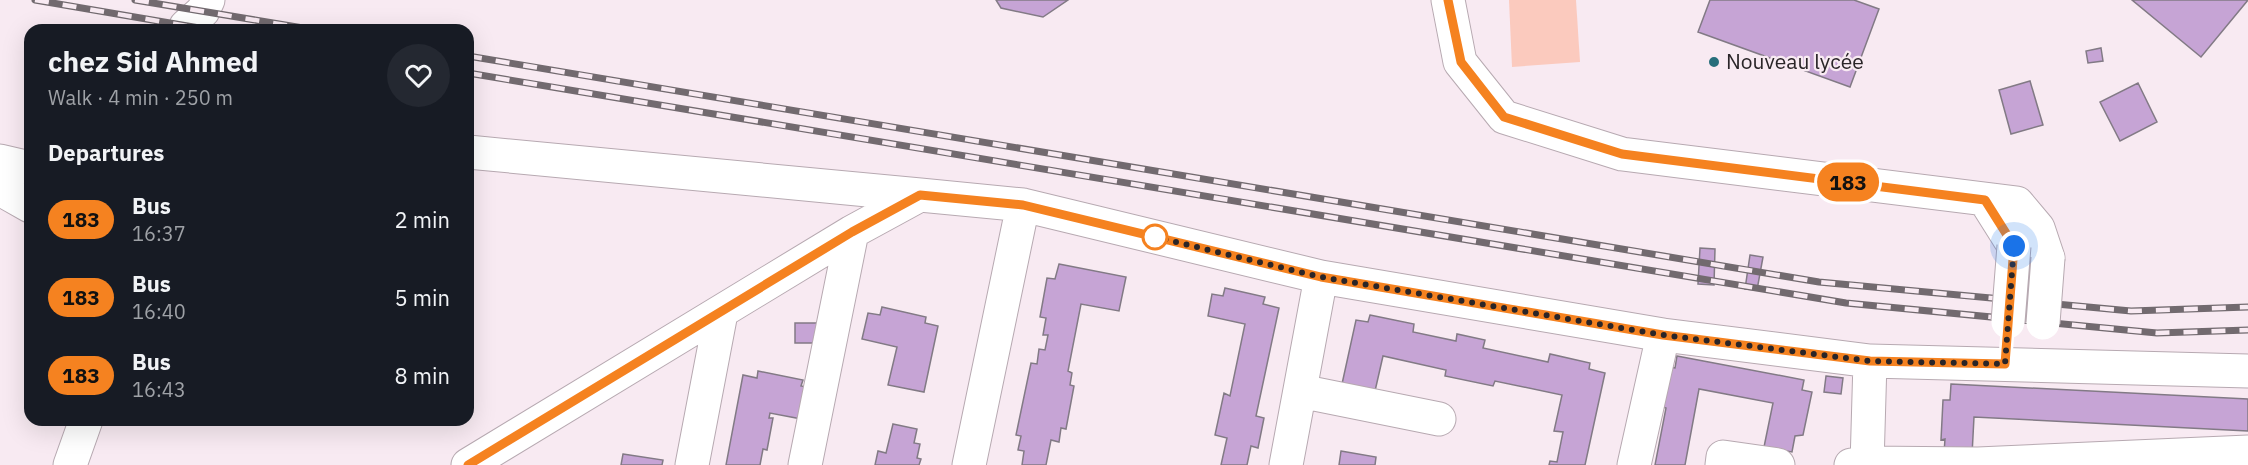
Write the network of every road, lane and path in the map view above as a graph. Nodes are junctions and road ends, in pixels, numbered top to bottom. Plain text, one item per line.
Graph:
1 (208, 0) edge
2 (1448, 0) edge
3 (188, 24) edge
4 (474, 153) edge
5 (0, 161) edge
6 (24, 167) edge
7 (0, 189) edge
8 (920, 195) junction
9 (1985, 200) junction
10 (24, 203) edge
11 (1023, 205) junction
12 (852, 232) junction
13 (1321, 277) junction
14 (721, 312) junction
15 (1663, 335) junction
16 (1870, 361) junction
17 (2005, 364) junction
18 (2040, 365) junction
19 (2248, 371) edge
20 (1300, 391) junction
21 (1439, 418) dead end
22 (84, 426) edge
23 (2248, 452) edge
24 (1862, 464) edge
25 (1978, 464) edge
26 (70, 465) edge
27 (468, 465) edge
28 (692, 465) edge
29 (805, 465) edge
30 (969, 465) edge
31 (1286, 465) edge
32 (1634, 465) edge
33 (1722, 465) edge
34 (1779, 465) edge

1 - 3 street
2 - 9 street
4 - 8 street
5 - 6 street
7 - 10 street
8 - 11 street
8 - 12 street
9 - 17 street, bridge
9 - 18 street, bridge
11 - 13 street
11 - 30 street
12 - 14 street
12 - 29 street
13 - 15 street
13 - 20 street
14 - 27 street
14 - 28 street
15 - 16 street
15 - 32 street
16 - 17 street
16 - 24 street
17 - 18 street
18 - 19 street
20 - 21 street
20 - 31 street
22 - 26 street
23 - 25 street
24 - 25 street
33 - 34 street

